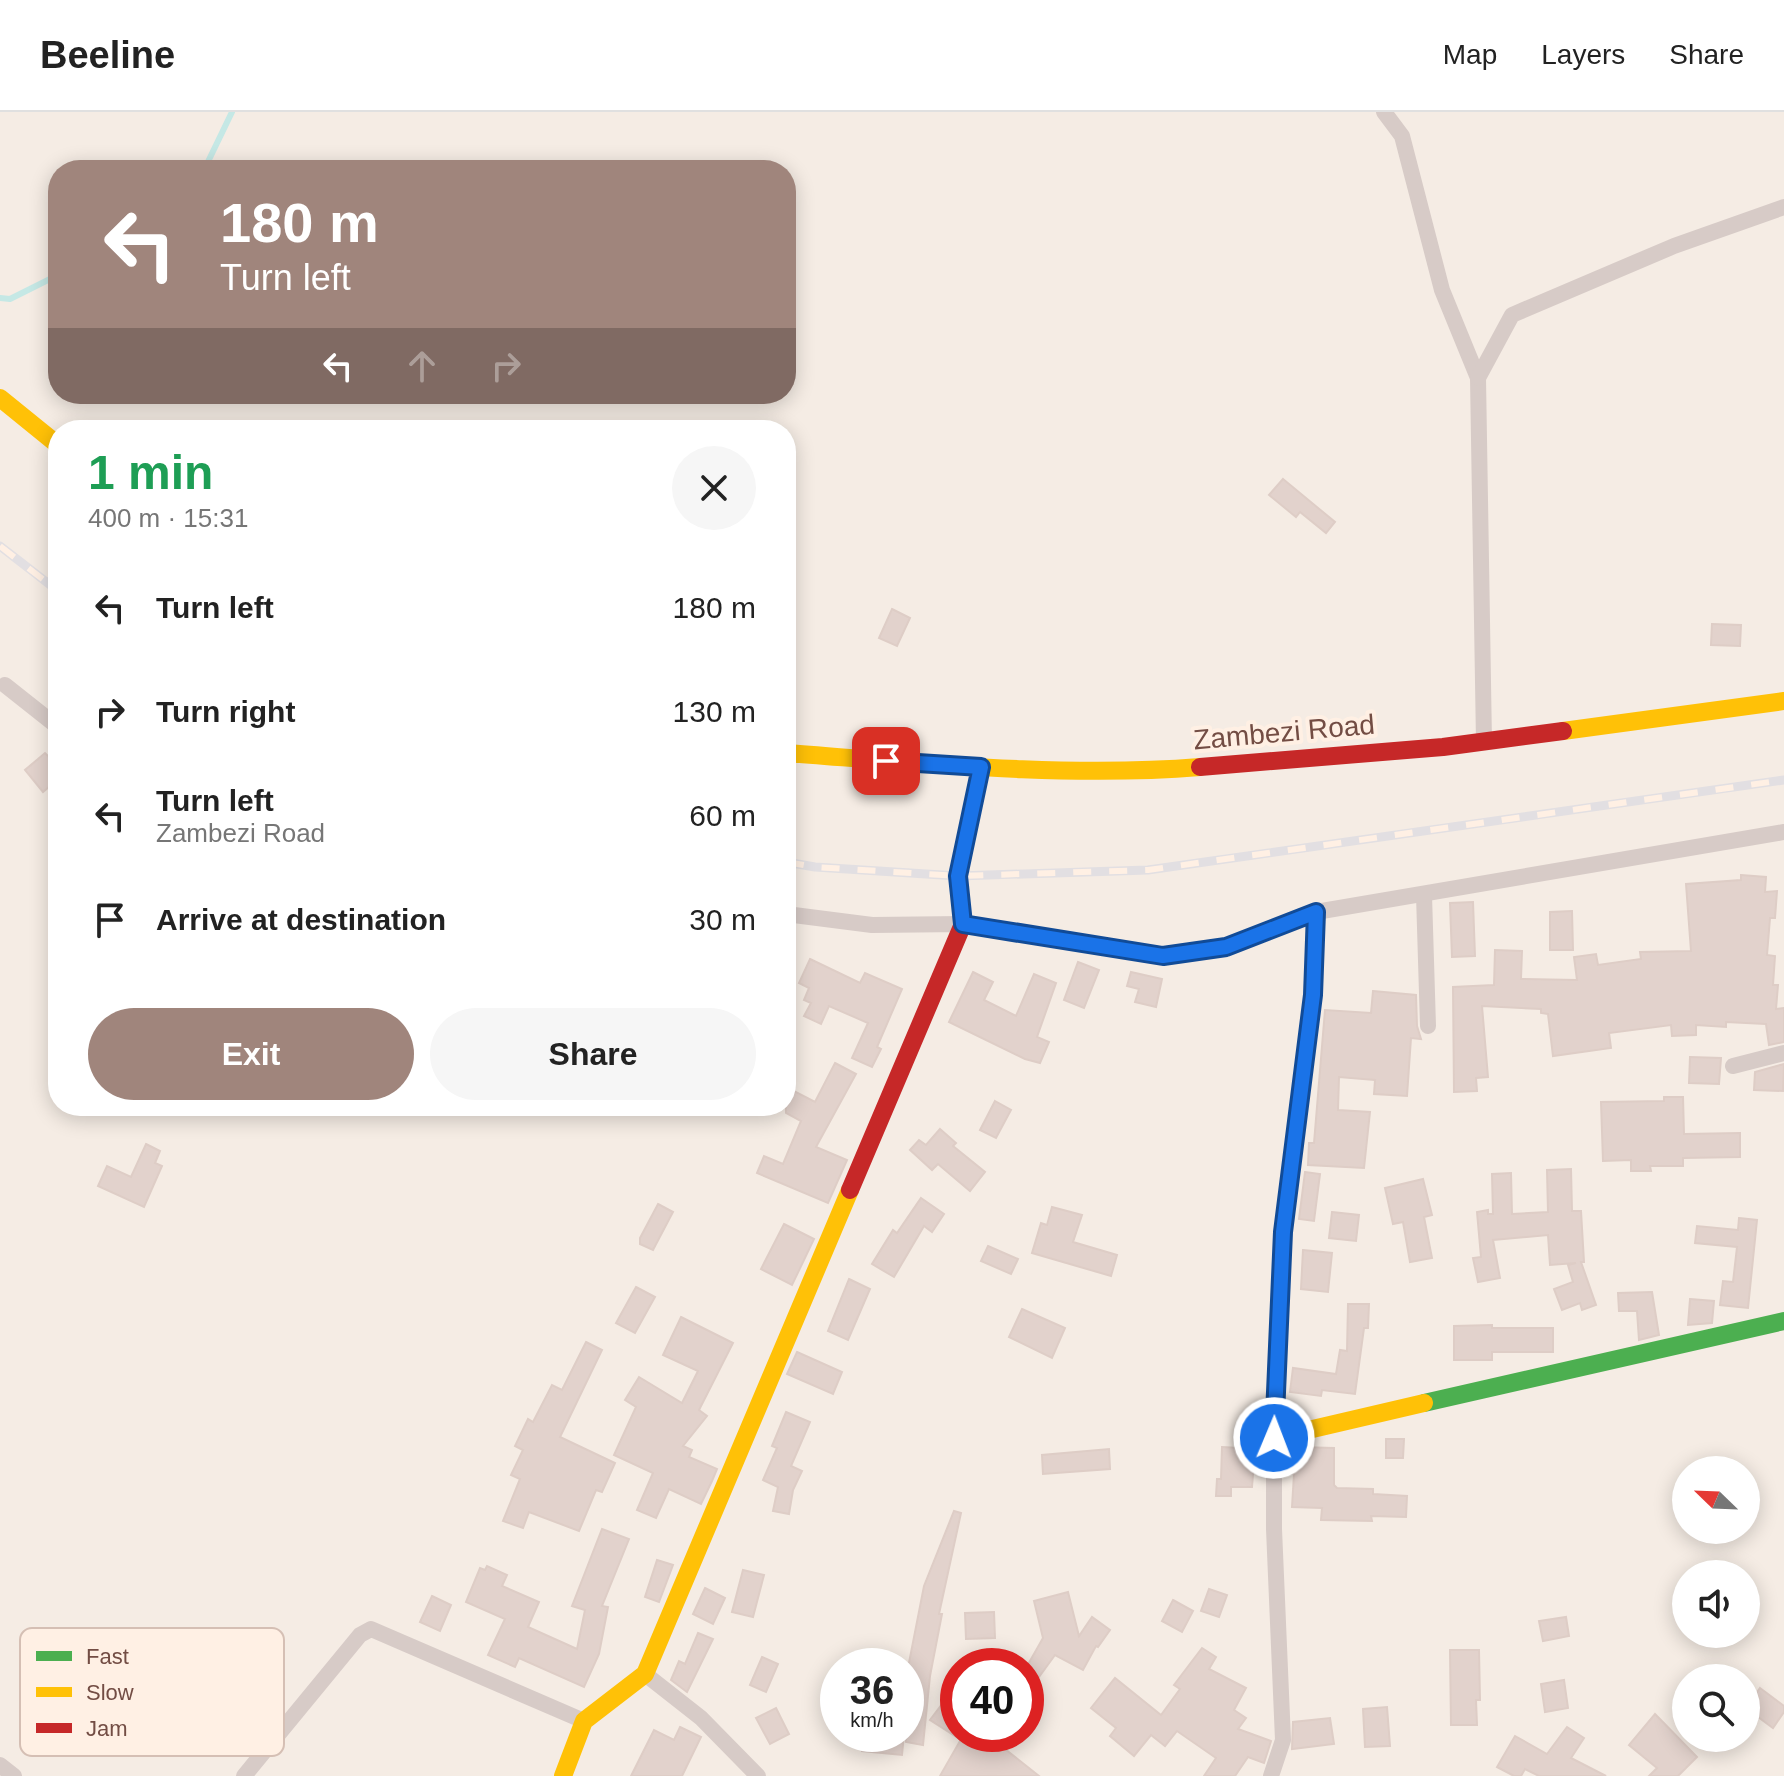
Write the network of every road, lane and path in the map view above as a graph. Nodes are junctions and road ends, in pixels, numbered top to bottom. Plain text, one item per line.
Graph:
1 (1384, 112) edge
2 (1784, 207) edge
3 (1478, 378) junction
4 (0, 398) edge
5 (48, 437) edge
6 (5, 685) dead end
7 (1784, 701) edge
8 (48, 719) edge
9 (1484, 742) junction
10 (796, 754) edge
11 (981, 767) junction
12 (1784, 832) edge
13 (1424, 895) junction
14 (1316, 912) junction
15 (796, 915) edge
16 (963, 924) junction
17 (1428, 1026) dead end
18 (1784, 1053) edge
19 (1733, 1066) dead end
20 (1784, 1321) edge
21 (1274, 1438) junction
22 (645, 1674) junction
23 (584, 1721) junction
24 (284, 1727) edge
25 (260, 1756) edge
26 (0, 1765) edge
27 (14, 1776) edge
28 (244, 1776) edge
29 (563, 1776) edge
30 (758, 1776) edge
31 (1271, 1776) edge

1 - 3 street
2 - 3 street
3 - 9 street
4 - 5 street
6 - 8 street
7 - 9 street, Zambezi Road
9 - 11 street, Zambezi Road
10 - 11 street, Zambezi Road
11 - 16 street
12 - 13 street
13 - 14 street
13 - 17 street
14 - 16 street
14 - 21 street
15 - 16 street
16 - 22 street
18 - 19 street
20 - 21 street
21 - 31 street
22 - 23 street
22 - 30 street
23 - 24 street
23 - 29 street
25 - 28 street
26 - 27 street

